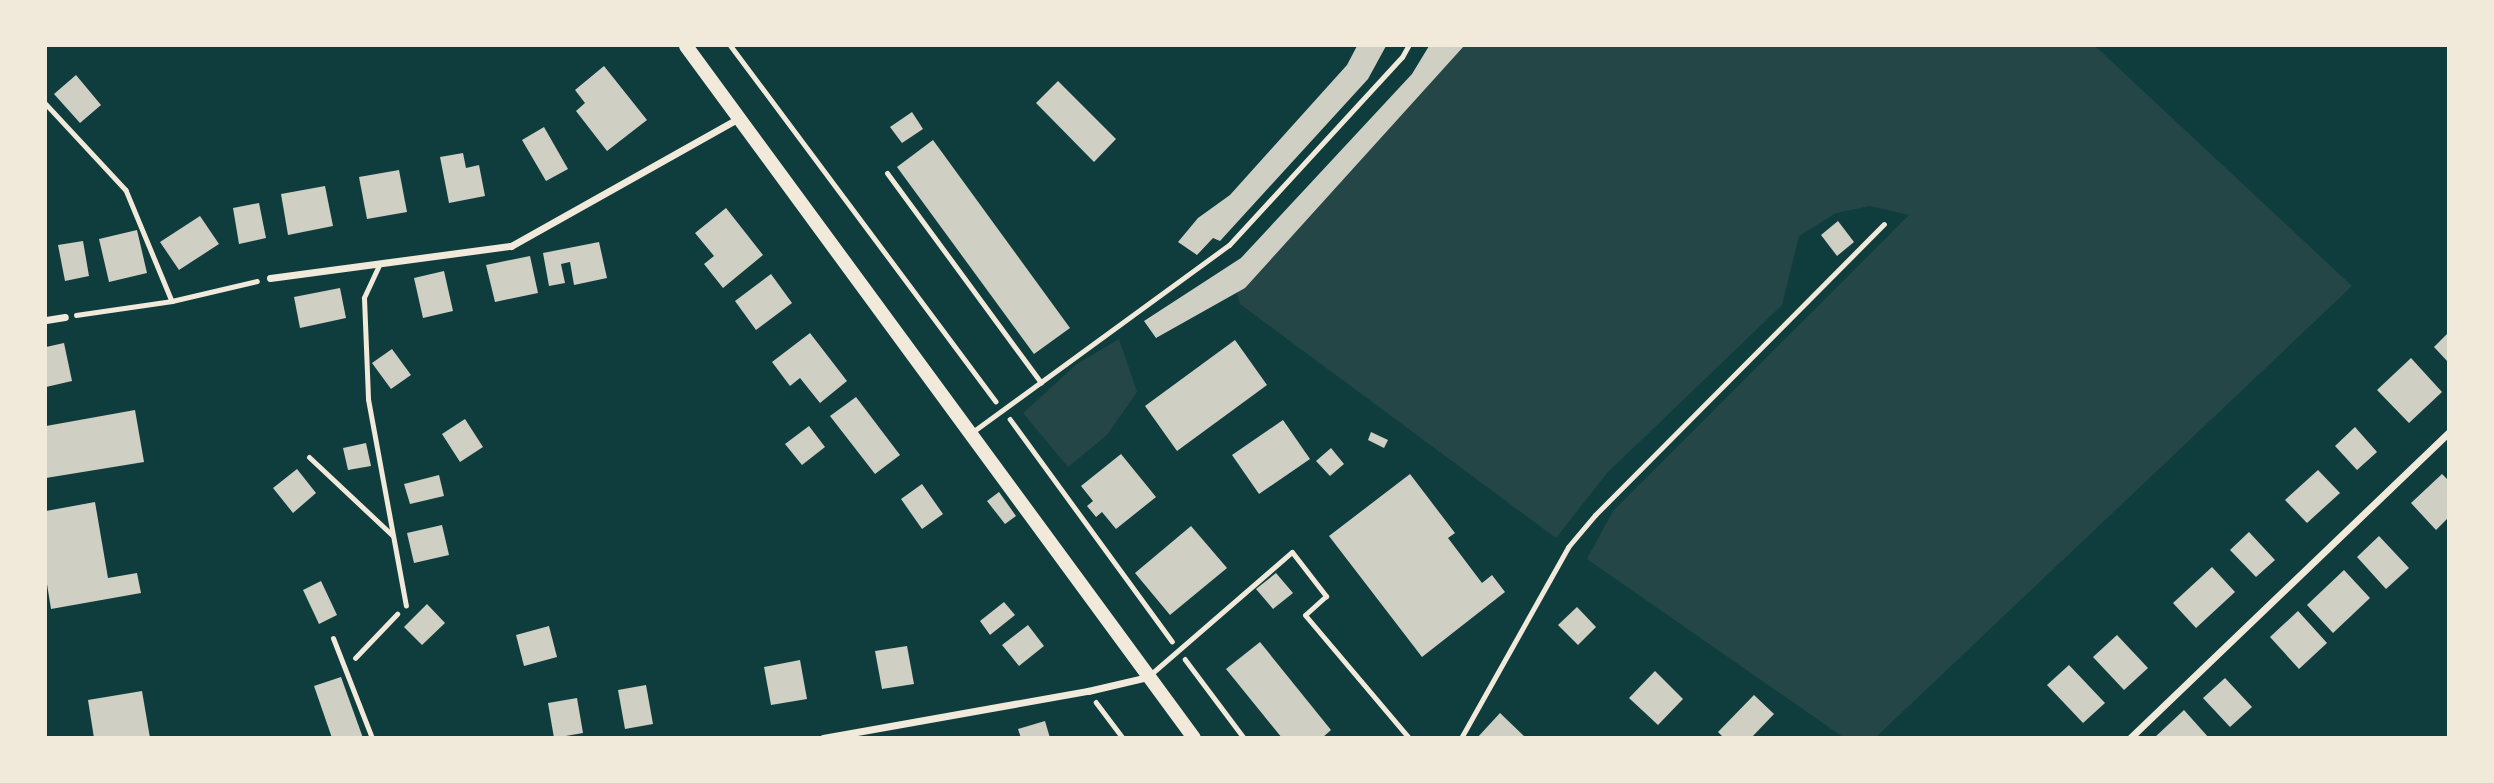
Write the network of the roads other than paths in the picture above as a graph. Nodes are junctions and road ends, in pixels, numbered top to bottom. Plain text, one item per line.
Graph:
1 (686, 46) edge
2 (1408, 46) edge
3 (740, 118) junction
4 (887, 173) dead end
5 (1884, 224) dead end
6 (380, 263) junction
7 (270, 278) road end
8 (65, 317) road end
9 (46, 320) edge
10 (1041, 383) junction
11 (971, 433) junction
12 (2448, 433) edge
13 (309, 457) dead end
14 (393, 536) junction
15 (406, 606) road end
16 (333, 638) dead end
17 (1149, 676) junction
18 (372, 737) edge
19 (823, 737) edge
20 (1194, 737) edge
21 (1409, 737) edge
22 (1461, 737) edge
23 (2130, 737) edge

1 - 3 main road
2 - 10 lane
3 - 6 street
3 - 11 main road
4 - 10 lane
5 - 22 lane
6 - 7 street
6 - 14 lane
8 - 9 street
10 - 11 lane
11 - 17 main road
12 - 23 street
13 - 14 lane
14 - 15 lane
16 - 18 lane
17 - 19 street
17 - 20 main road
17 - 21 lane

